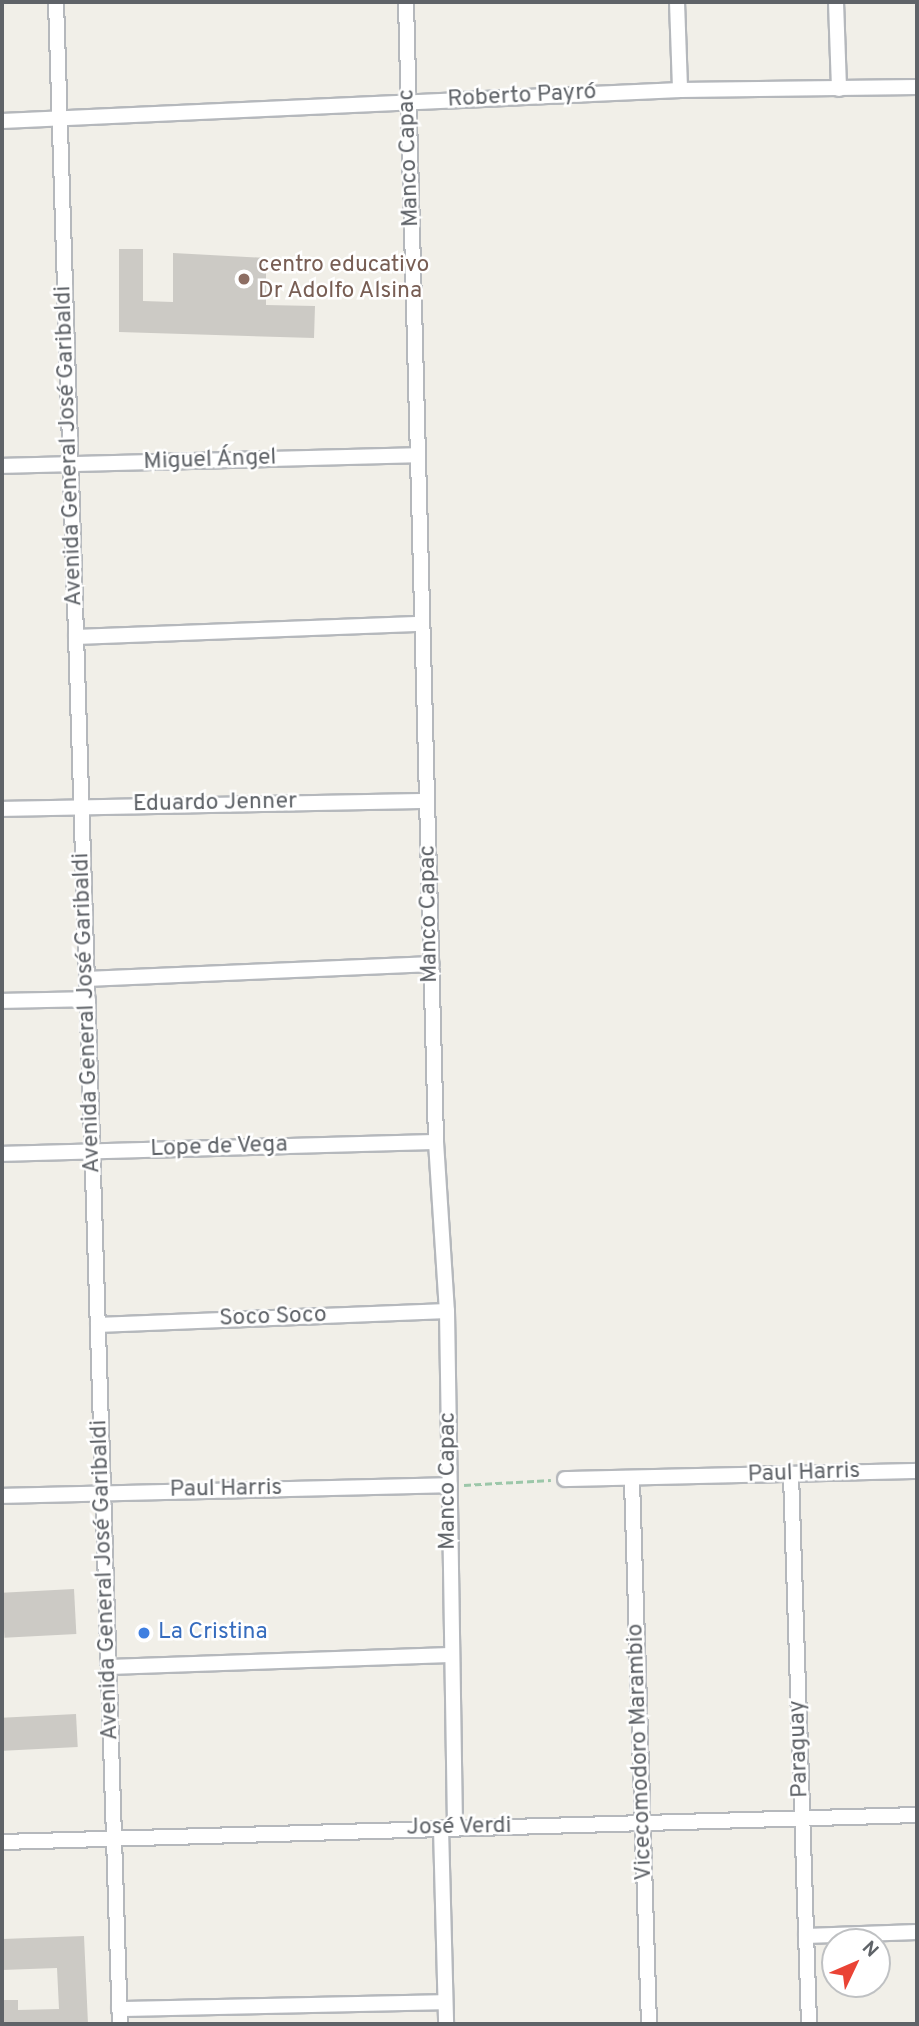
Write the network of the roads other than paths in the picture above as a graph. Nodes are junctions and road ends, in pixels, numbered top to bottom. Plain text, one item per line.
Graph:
1 (56, 2) edge
2 (406, 2) edge
3 (677, 2) edge
4 (836, 2) edge
5 (917, 87) edge
6 (839, 89) junction
7 (680, 90) junction
8 (408, 102) junction
9 (60, 120) junction
10 (2, 121) edge
11 (418, 455) junction
12 (71, 464) junction
13 (2, 466) edge
14 (422, 624) junction
15 (76, 637) junction
16 (427, 801) junction
17 (81, 807) junction
18 (2, 809) edge
19 (432, 964) junction
20 (87, 979) junction
21 (88, 999) junction
22 (2, 1001) edge
23 (436, 1142) junction
24 (92, 1151) junction
25 (2, 1154) edge
26 (447, 1311) junction
27 (98, 1325) junction
28 (917, 1471) edge
29 (791, 1475) junction
30 (565, 1479) road end
31 (632, 1480) junction
32 (450, 1485) junction
33 (103, 1493) junction
34 (2, 1496) edge
35 (450, 1655) junction
36 (109, 1667) junction
37 (917, 1815) edge
38 (802, 1818) junction
39 (643, 1823) junction
40 (448, 1827) junction
41 (114, 1838) junction
42 (2, 1842) edge
43 (917, 1932) edge
44 (806, 1936) junction
45 (445, 2002) junction
46 (119, 2008) junction
47 (120, 2024) edge
48 (446, 2024) edge
49 (649, 2024) edge
50 (810, 2024) edge

1 - 9 street, Avenida General José Garibaldi
2 - 8 street, Manco Capac
3 - 7 street
4 - 6 street
5 - 6 street, Roberto Payró
6 - 7 street, Roberto Payró
7 - 8 street, Roberto Payró
8 - 9 street, Roberto Payró
8 - 11 street, Manco Capac
9 - 10 street, Roberto Payró
9 - 12 street, Avenida General José Garibaldi
11 - 12 street, Miguel Ángel
11 - 14 street, Manco Capac
12 - 13 street, Miguel Ángel
12 - 15 street, Avenida General José Garibaldi
14 - 15 street
14 - 16 street, Manco Capac
15 - 17 street, Avenida General José Garibaldi
16 - 17 street, Eduardo Jenner
16 - 19 street, Manco Capac
17 - 18 street, Eduardo Jenner
17 - 20 street, Avenida General José Garibaldi
19 - 20 street
19 - 23 street, Manco Capac
20 - 21 street, Avenida General José Garibaldi
21 - 22 street
21 - 24 street, Avenida General José Garibaldi
23 - 24 street, Lope de Vega
23 - 26 street, Manco Capac
24 - 25 street, Lope de Vega
24 - 27 street, Avenida General José Garibaldi
26 - 27 street, Soco Soco
26 - 32 street, Manco Capac
27 - 33 street, Avenida General José Garibaldi
28 - 29 street, Paul Harris
29 - 31 street, Paul Harris
29 - 38 street, Paraguay
30 - 31 street, Paul Harris
31 - 39 street, Vicecomodoro Marambio
32 - 33 street, Paul Harris
32 - 35 street, Manco Capac
33 - 34 street, Paul Harris
33 - 36 street, Avenida General José Garibaldi
35 - 36 street
35 - 40 street, Manco Capac
36 - 41 street, Avenida General José Garibaldi
37 - 38 street, José Verdi
38 - 39 street, José Verdi
38 - 44 street, Paraguay
39 - 40 street, José Verdi
39 - 49 street, Vicecomodoro Marambio
40 - 41 street, José Verdi
40 - 45 street, Manco Capac
41 - 42 street, José Verdi
41 - 46 street, Avenida General José Garibaldi
43 - 44 street
44 - 50 street, Paraguay
45 - 46 street
45 - 48 street, Manco Capac
46 - 47 street, Avenida General José Garibaldi

